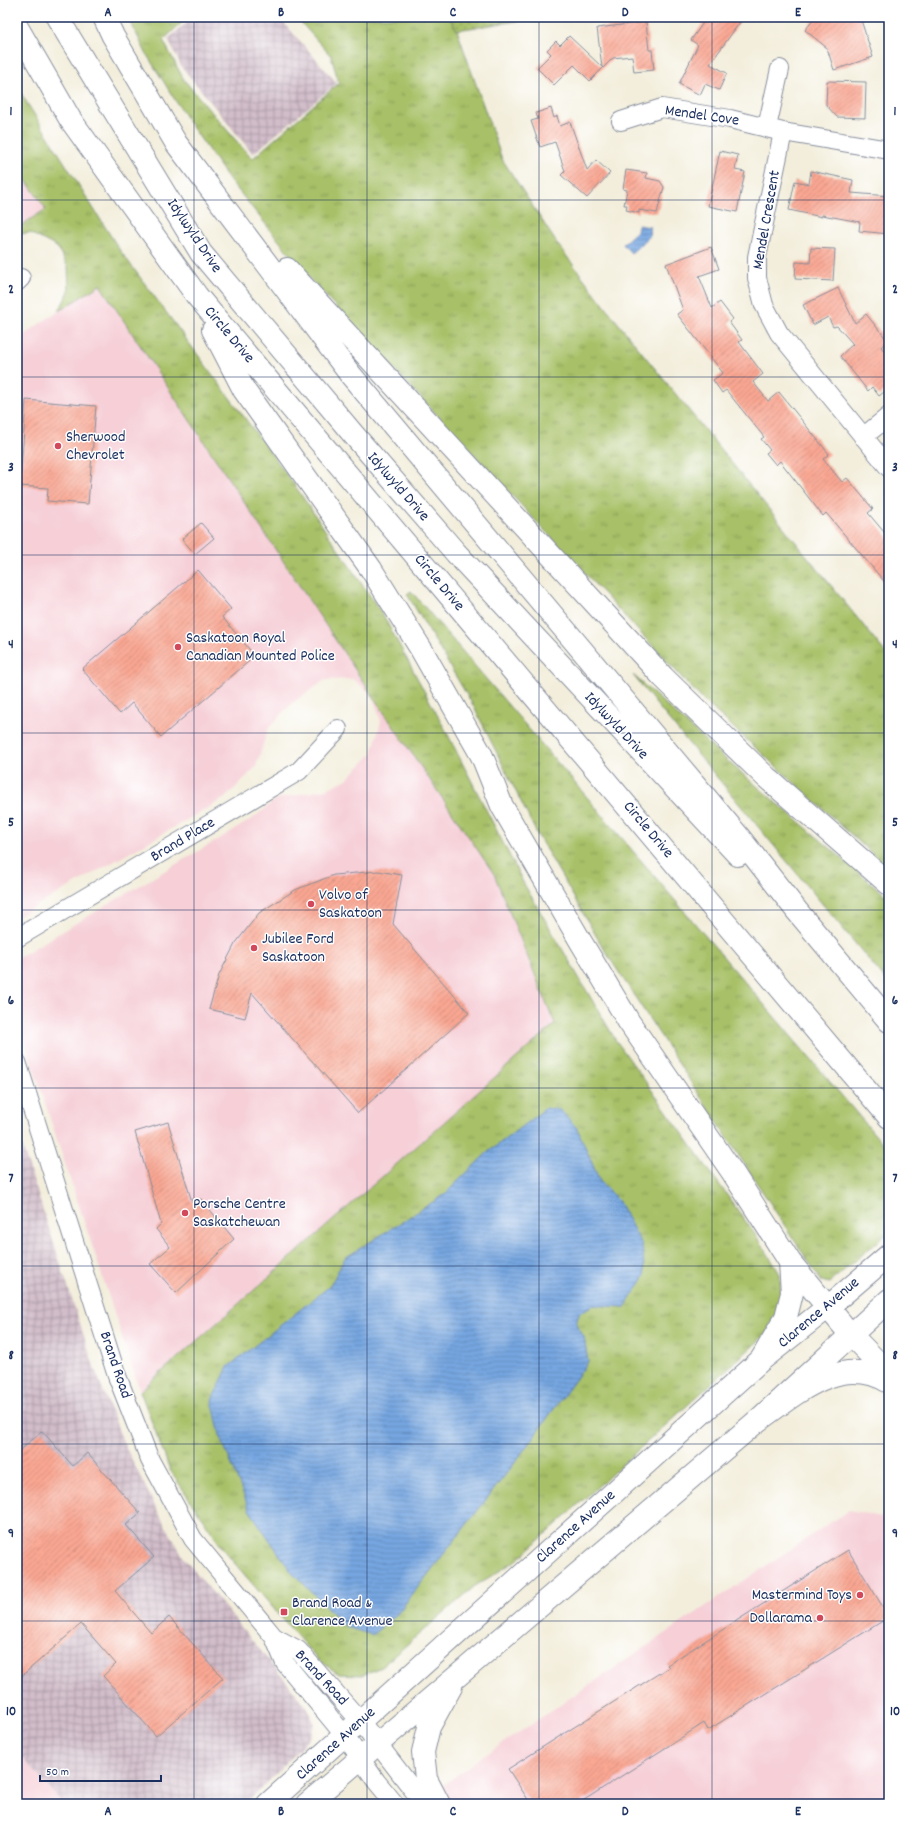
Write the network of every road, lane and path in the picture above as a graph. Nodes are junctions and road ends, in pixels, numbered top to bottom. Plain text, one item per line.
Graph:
1 (57, 17) edge
2 (104, 17) edge
3 (17, 28) edge
4 (780, 69) dead end
5 (621, 121) dead end
6 (775, 129) junction
7 (889, 150) edge
8 (218, 197) junction
9 (197, 296) junction
10 (889, 416) edge
11 (863, 437) junction
12 (889, 468) edge
13 (338, 729) dead end
14 (889, 884) edge
15 (797, 911) junction
16 (17, 938) edge
17 (889, 1021) edge
18 (17, 1062) edge
19 (889, 1117) edge
20 (889, 1254) edge
21 (790, 1262) junction
22 (889, 1300) edge
23 (828, 1307) junction
24 (850, 1335) junction
25 (761, 1360) junction
26 (889, 1374) edge
27 (889, 1382) edge
28 (756, 1422) junction
29 (459, 1673) junction
30 (353, 1729) junction
31 (369, 1750) junction
32 (268, 1804) edge
33 (307, 1804) edge
34 (395, 1804) edge
35 (424, 1804) edge
36 (439, 1804) edge

1 - 15 main road, Idylwyld Drive
2 - 8 main road
3 - 9 main road, Circle Drive
4 - 6 street, Mendel Crescent
5 - 6 street, Mendel Cove
6 - 7 street
6 - 11 street, Mendel Crescent
8 - 14 main road
8 - 15 main road
9 - 19 main road, Circle Drive
9 - 21 main road
10 - 11 street
11 - 12 street, Mendel Crescent
13 - 16 street, Brand Place
15 - 17 main road
18 - 30 street, Brand Road
20 - 23 main road, Clarence Avenue
21 - 23 main road
21 - 25 main road
22 - 24 main road, Clarence Avenue
23 - 24 main road
23 - 25 main road, Clarence Avenue
24 - 26 main road
24 - 28 main road, Clarence Avenue
25 - 30 main road, Clarence Avenue
27 - 28 main road
28 - 29 main road, Clarence Avenue
29 - 31 main road, Clarence Avenue
29 - 36 main road
30 - 31 street, Brand Road
30 - 32 main road, Clarence Avenue
31 - 33 main road, Clarence Avenue
31 - 34 street
31 - 35 street

